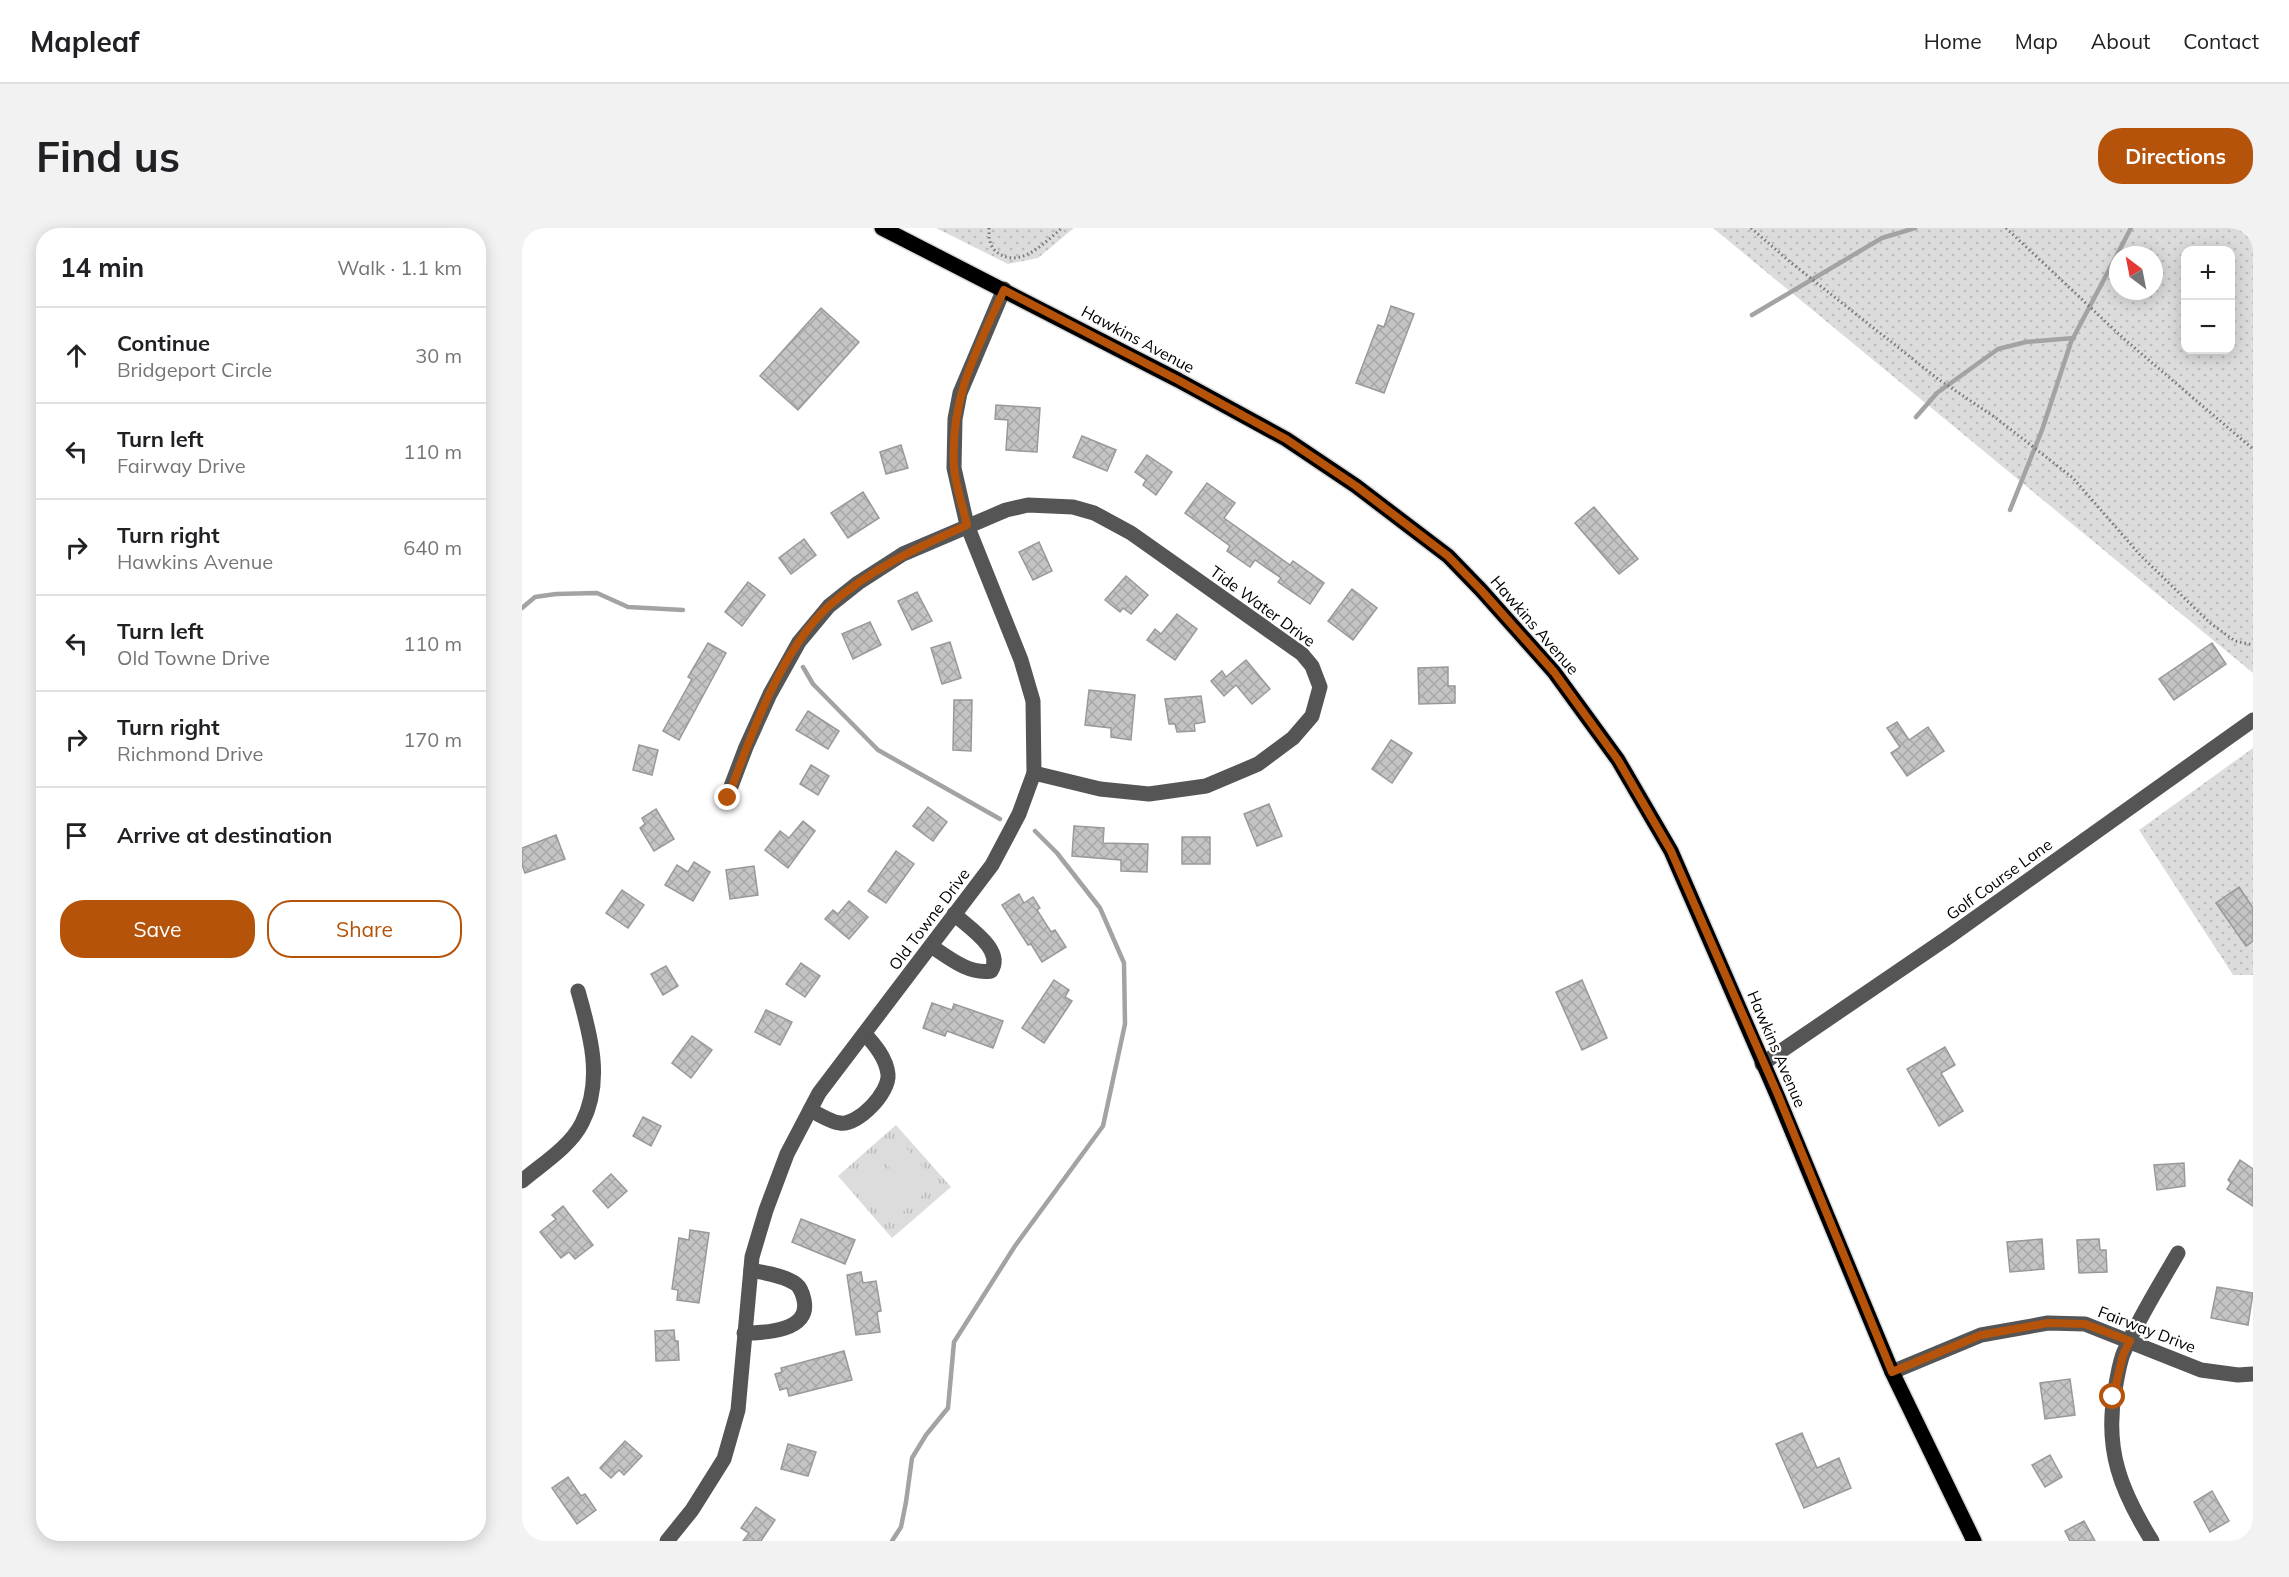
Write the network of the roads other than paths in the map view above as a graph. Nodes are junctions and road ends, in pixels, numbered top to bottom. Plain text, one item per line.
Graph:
1 (882, 228) edge
2 (1004, 290) junction
3 (967, 525) junction
4 (2253, 720) edge
5 (1034, 773) junction
6 (728, 798) dead end
7 (954, 914) junction
8 (931, 946) junction
9 (578, 991) dead end
10 (865, 1034) junction
11 (1762, 1064) junction
12 (810, 1110) junction
13 (522, 1181) edge
14 (2178, 1253) dead end
15 (751, 1270) junction
16 (744, 1334) junction
17 (2130, 1341) junction
18 (1892, 1372) junction
19 (2253, 1374) edge
20 (667, 1541) edge
21 (1974, 1541) edge
22 (2152, 1541) edge

1 - 2 main road, Hawkins Avenue
2 - 3 street, Old Towne Drive
2 - 11 main road, Hawkins Avenue
3 - 5 street, Old Towne Drive
3 - 5 street, Tide Water Drive
3 - 6 street, Tide Water Drive
4 - 11 street, Golf Course Lane
5 - 7 street, Old Towne Drive
7 - 8 street, Old Towne Drive
7 - 8 street
8 - 10 street, Old Towne Drive
9 - 13 street
10 - 12 street, Old Towne Drive
10 - 12 street
11 - 18 main road, Hawkins Avenue
12 - 15 street, Old Towne Drive
14 - 17 street
15 - 16 street, Old Towne Drive
15 - 16 street
16 - 20 street, Old Towne Drive
17 - 18 street, Fairway Drive
17 - 19 street, Fairway Drive
17 - 22 street
18 - 21 main road, Hawkins Avenue

